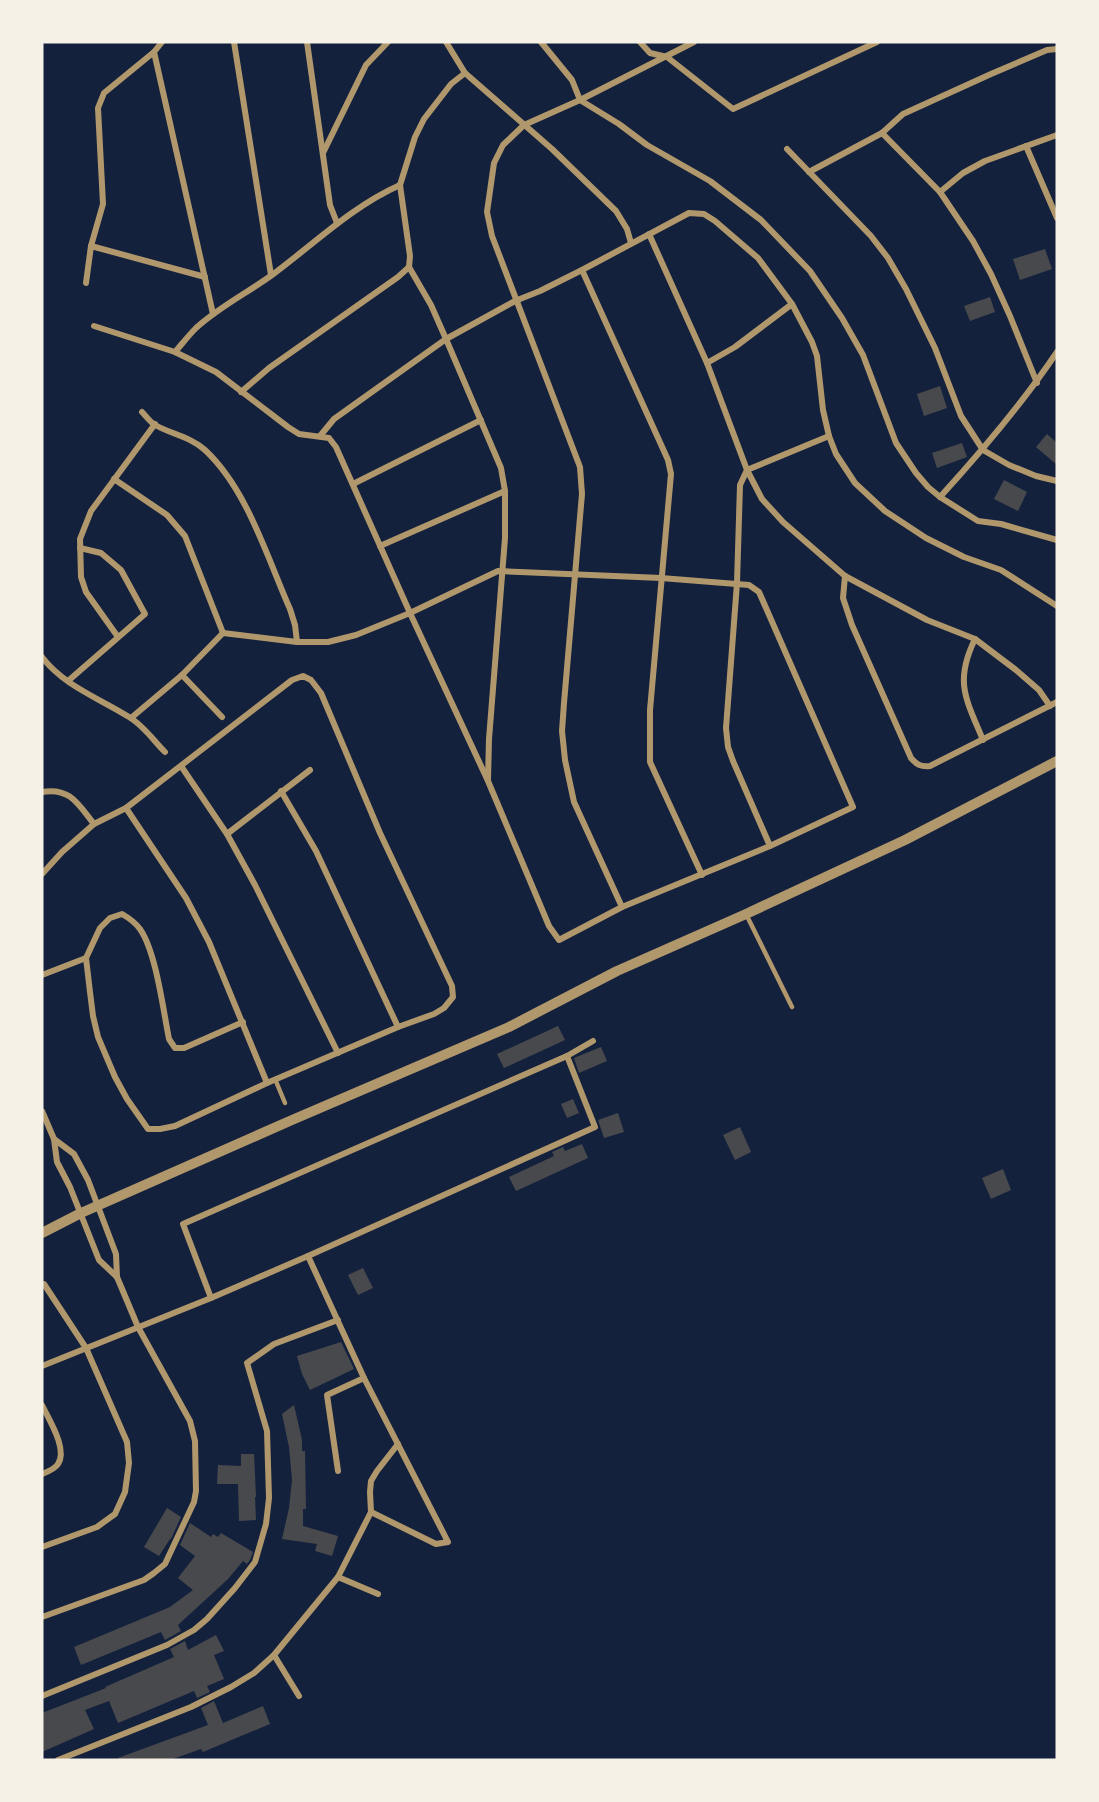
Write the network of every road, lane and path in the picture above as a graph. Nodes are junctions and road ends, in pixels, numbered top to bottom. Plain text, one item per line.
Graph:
1 (162, 42) edge
2 (234, 42) edge
3 (307, 42) edge
4 (388, 42) edge
5 (446, 42) edge
6 (541, 42) edge
7 (640, 42) edge
8 (694, 42) edge
9 (877, 42) edge
10 (1057, 49) edge
11 (154, 52) junction
12 (667, 57) junction
13 (465, 73) junction
14 (580, 100) junction
15 (524, 125) junction
16 (882, 133) junction
17 (1057, 135) edge
18 (1026, 146) junction
19 (787, 149) dead end
20 (322, 154) junction
21 (809, 172) junction
22 (399, 185) junction
23 (940, 192) junction
24 (1057, 218) edge
25 (337, 223) junction
26 (649, 234) junction
27 (631, 243) junction
28 (91, 246) junction
29 (409, 267) junction
30 (582, 270) junction
31 (271, 276) junction
32 (205, 277) junction
33 (86, 283) dead end
34 (515, 301) junction
35 (792, 304) junction
36 (213, 314) junction
37 (94, 326) dead end
38 (446, 339) junction
39 (175, 352) junction
40 (1057, 352) edge
41 (706, 363) junction
42 (1036, 383) junction
43 (241, 392) junction
44 (142, 412) dead end
45 (481, 420) junction
46 (155, 424) junction
47 (320, 436) junction
48 (829, 436) junction
49 (983, 450) junction
50 (747, 470) junction
51 (114, 480) junction
52 (1057, 481) edge
53 (353, 484) junction
54 (505, 491) junction
55 (940, 497) junction
56 (1057, 540) edge
57 (380, 546) junction
58 (80, 548) junction
59 (503, 571) junction
60 (576, 575) junction
61 (845, 576) junction
62 (661, 578) junction
63 (736, 583) junction
64 (1057, 606) edge
65 (410, 613) junction
66 (224, 633) junction
67 (118, 637) junction
68 (975, 639) junction
69 (297, 642) junction
70 (42, 657) edge
71 (182, 675) junction
72 (68, 681) junction
73 (1057, 702) edge
74 (1050, 706) junction
75 (222, 717) dead end
76 (131, 718) junction
77 (982, 740) junction
78 (165, 752) dead end
79 (1057, 762) edge
80 (181, 766) junction
81 (310, 770) dead end
82 (488, 782) junction
83 (281, 791) junction
84 (42, 792) edge
85 (126, 808) junction
86 (94, 824) junction
87 (227, 834) junction
88 (770, 846) junction
89 (44, 869) edge
90 (702, 875) junction
91 (622, 907) junction
92 (746, 914) junction
93 (86, 957) junction
94 (42, 975) edge
95 (792, 1007) dead end
96 (243, 1022) junction
97 (398, 1027) junction
98 (593, 1041) dead end
99 (338, 1053) junction
100 (567, 1056) junction
101 (275, 1079) junction
102 (267, 1083) junction
103 (285, 1103) dead end
104 (42, 1112) edge
105 (54, 1139) junction
106 (98, 1206) junction
107 (81, 1213) junction
108 (42, 1233) edge
109 (308, 1256) junction
110 (117, 1277) junction
111 (42, 1285) edge
112 (211, 1298) junction
113 (339, 1320) junction
114 (138, 1327) junction
115 (86, 1348) junction
116 (42, 1366) edge
117 (364, 1378) junction
118 (42, 1406) edge
119 (398, 1444) junction
120 (338, 1471) dead end
121 (42, 1474) edge
122 (371, 1512) junction
123 (42, 1547) edge
124 (338, 1577) junction
125 (378, 1594) dead end
126 (42, 1617) edge
127 (274, 1655) junction
128 (42, 1696) edge
129 (298, 1696) dead end
130 (58, 1760) edge

1 - 11 street
2 - 31 street
3 - 20 street
4 - 20 street
5 - 13 street
6 - 14 street
7 - 12 street
8 - 12 street
9 - 12 street
10 - 16 street
11 - 28 street
11 - 32 street
12 - 14 street
13 - 15 street
13 - 22 street
14 - 15 street
14 - 55 street
15 - 27 street
15 - 34 street
16 - 21 street
16 - 23 street
17 - 18 street
18 - 23 street
18 - 24 street
19 - 21 street
20 - 25 street
21 - 49 street
22 - 25 street
22 - 29 street
23 - 42 street
25 - 31 street
26 - 27 street
26 - 35 street
26 - 41 street
27 - 30 street
28 - 32 street
28 - 33 street
29 - 38 street
29 - 43 street
30 - 34 street
30 - 62 street
31 - 36 street
32 - 36 street
34 - 38 street
34 - 60 street
35 - 41 street
35 - 48 street
36 - 39 street
37 - 39 street
38 - 45 street
38 - 47 street
39 - 43 street
40 - 42 street
41 - 50 street
42 - 49 street
43 - 47 street
44 - 46 street
45 - 53 street
45 - 54 street
46 - 51 street
46 - 69 street
47 - 53 street
48 - 50 street
48 - 64 street
49 - 52 street
49 - 55 street
50 - 61 street
50 - 63 street
51 - 58 street
51 - 66 street
53 - 57 street
54 - 57 street
54 - 59 street
55 - 56 street
57 - 65 street
58 - 67 street
58 - 67 street
59 - 60 street
59 - 65 street
59 - 82 street
60 - 62 street
60 - 91 street
61 - 68 street
61 - 77 street
62 - 63 street
62 - 90 street
63 - 88 street
63 - 88 street
65 - 69 street
65 - 82 street
66 - 69 street
66 - 71 street
67 - 72 street
68 - 74 street
68 - 77 street
70 - 72 street
71 - 75 street
71 - 76 street
72 - 76 street
73 - 74 street
74 - 77 street
76 - 78 street
79 - 92 street
80 - 85 street
80 - 87 street
80 - 97 street
81 - 83 street
82 - 91 street
83 - 87 street
83 - 97 street
84 - 86 street
85 - 86 street
85 - 96 street
86 - 89 street
87 - 99 street
88 - 90 street
90 - 91 street
92 - 95 lane
92 - 106 street
93 - 94 street
93 - 96 street
93 - 102 street
96 - 102 street
97 - 99 street
98 - 100 street
99 - 101 street
100 - 109 street
100 - 112 street
101 - 102 street
101 - 103 lane
104 - 105 street
105 - 106 street
105 - 107 street
106 - 107 street
106 - 110 street
107 - 108 street
107 - 110 street
109 - 112 street
109 - 113 street
110 - 114 street
111 - 115 street
112 - 114 street
113 - 117 street
113 - 128 street
114 - 115 street
114 - 126 street
115 - 116 street
115 - 123 street
117 - 119 street
117 - 120 street
118 - 121 street
119 - 122 street
119 - 122 street
122 - 124 street
124 - 125 street
124 - 127 street
127 - 129 street
127 - 130 street

